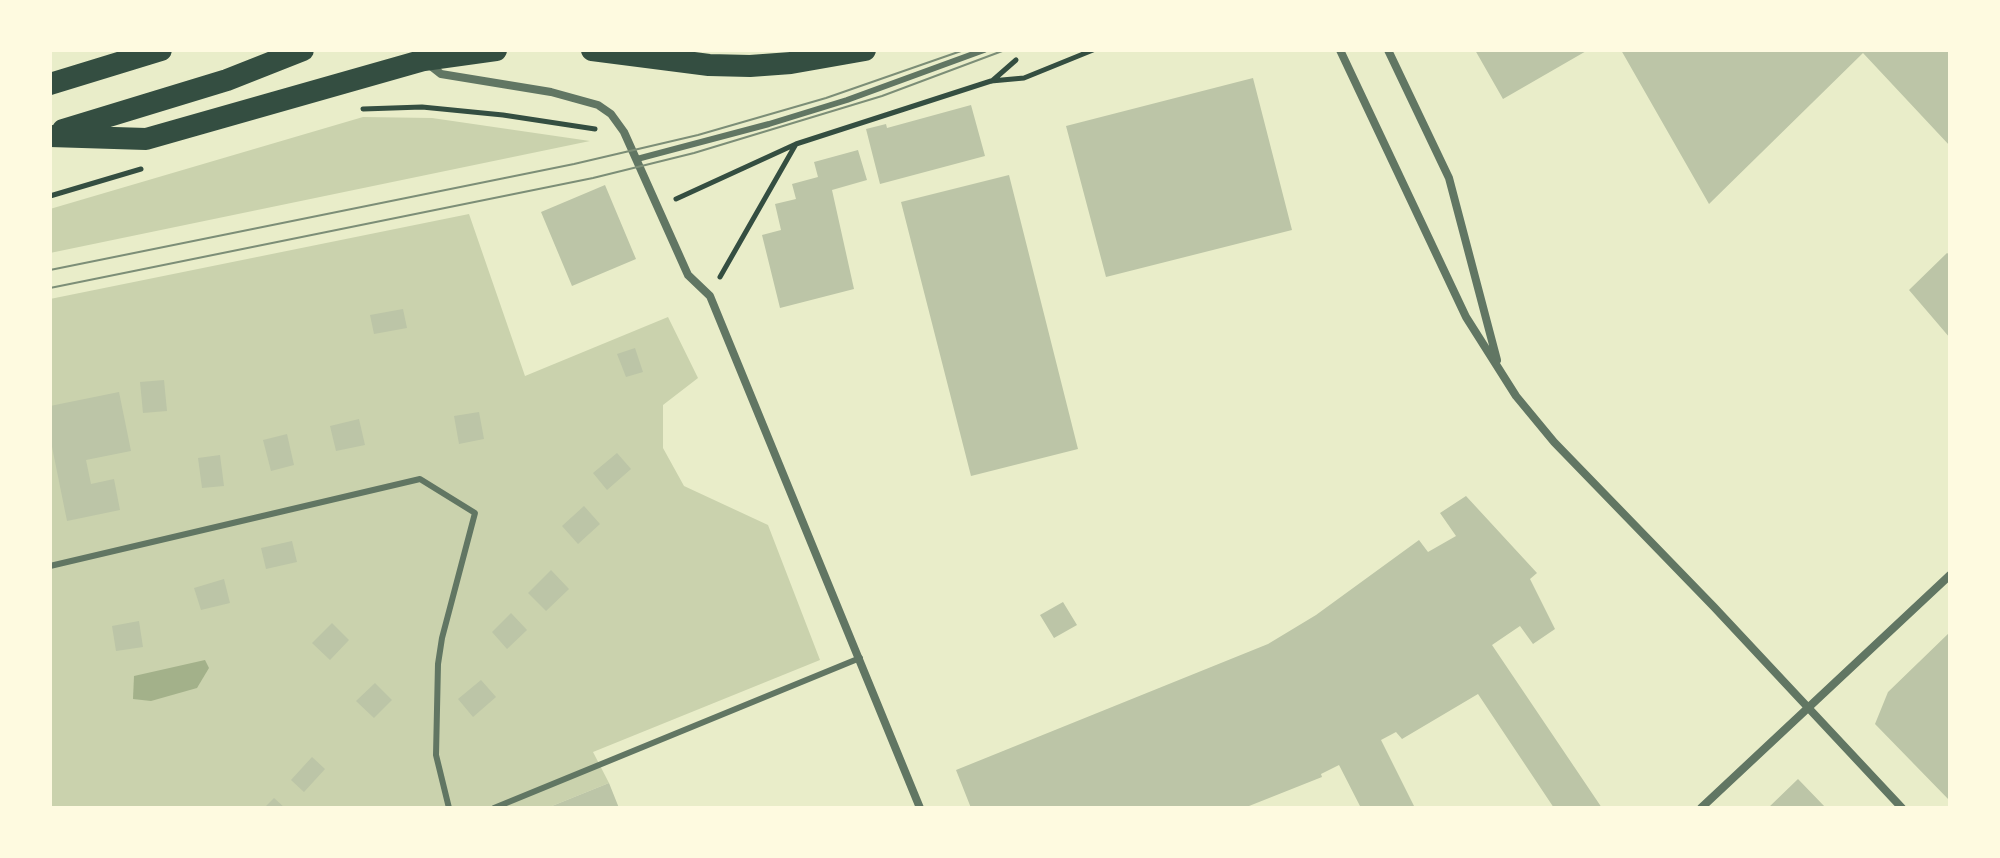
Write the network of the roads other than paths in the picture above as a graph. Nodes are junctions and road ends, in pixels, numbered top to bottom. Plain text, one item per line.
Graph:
1 (161, 50) edge
2 (303, 50) edge
3 (496, 50) edge
4 (592, 50) edge
5 (865, 50) edge
6 (984, 50) edge
7 (1340, 50) edge
8 (1388, 50) edge
9 (424, 60) junction
10 (50, 84) edge
11 (50, 135) edge
12 (637, 159) junction
13 (1500, 368) junction
14 (50, 566) edge
15 (1950, 575) edge
16 (860, 658) junction
17 (1809, 708) junction
18 (449, 808) edge
19 (494, 808) edge
20 (920, 808) edge
21 (1701, 808) edge
22 (1902, 808) edge

1 - 10 highway
2 - 11 highway
3 - 9 highway
4 - 5 highway
6 - 12 lane
7 - 13 street
8 - 13 street
9 - 11 highway
9 - 12 street
12 - 16 street
13 - 17 street
14 - 18 lane
15 - 17 street
16 - 19 lane
16 - 20 street
17 - 21 street
17 - 22 street

